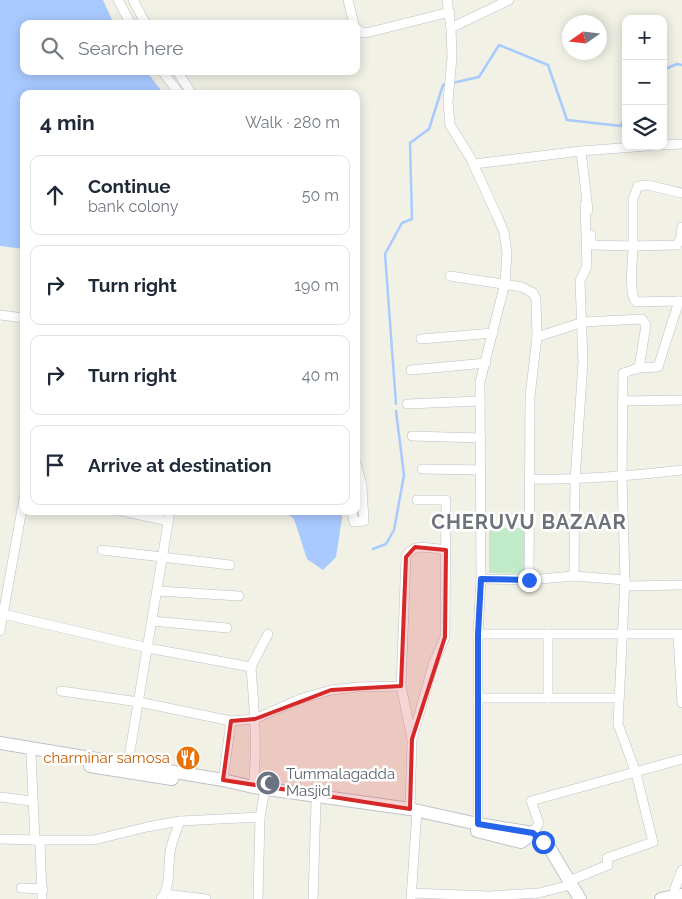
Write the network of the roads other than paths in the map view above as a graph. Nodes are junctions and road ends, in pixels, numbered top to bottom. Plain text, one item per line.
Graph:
1 (118, 0) edge
2 (133, 0) edge
3 (348, 0) edge
4 (447, 0) edge
5 (509, 0) edge
6 (450, 12) junction
7 (129, 20) edge
8 (144, 20) edge
9 (353, 20) edge
10 (451, 28) junction
11 (360, 31) edge
12 (165, 75) edge
13 (180, 75) edge
14 (177, 90) edge
15 (189, 90) edge
16 (682, 144) edge
17 (667, 145) edge
18 (622, 148) edge
19 (580, 151) junction
20 (474, 164) junction
21 (682, 193) edge
22 (585, 204) dead end
23 (682, 228) edge
24 (633, 246) junction
25 (450, 276) dead end
26 (505, 283) junction
27 (680, 301) edge
28 (0, 315) edge
29 (20, 318) edge
30 (583, 322) junction
31 (493, 333) junction
32 (537, 337) junction
33 (421, 339) dead end
34 (486, 363) junction
35 (639, 368) junction
36 (411, 370) dead end
37 (682, 400) edge
38 (480, 401) junction
39 (622, 401) junction
40 (407, 404) dead end
41 (412, 436) dead end
42 (481, 438) junction
43 (422, 469) dead end
44 (481, 470) junction
45 (682, 470) edge
46 (360, 478) edge
47 (622, 478) junction
48 (530, 479) junction
49 (575, 480) junction
50 (418, 500) dead end
51 (21, 515) edge
52 (140, 515) edge
53 (169, 515) edge
54 (353, 515) edge
55 (168, 521) junction
56 (102, 550) dead end
57 (446, 550) junction
58 (163, 558) junction
59 (230, 565) dead end
60 (574, 576) junction
61 (481, 579) junction
62 (529, 580) junction
63 (625, 583) junction
64 (682, 585) edge
65 (158, 591) junction
66 (239, 596) dead end
67 (3, 614) junction
68 (152, 621) junction
69 (226, 628) dead end
70 (0, 631) edge
71 (268, 634) dead end
72 (478, 634) junction
73 (548, 634) junction
74 (623, 634) junction
75 (680, 634) edge
76 (148, 648) junction
77 (251, 667) junction
78 (401, 686) junction
79 (61, 692) dead end
80 (478, 698) junction
81 (548, 698) junction
82 (619, 698) junction
83 (139, 702) junction
84 (682, 703) edge
85 (255, 720) junction
86 (231, 721) junction
87 (412, 739) junction
88 (0, 743) edge
89 (0, 748) edge
90 (31, 754) junction
91 (682, 759) edge
92 (128, 763) junction
93 (636, 773) junction
94 (222, 780) junction
95 (261, 790) junction
96 (0, 797) edge
97 (32, 801) junction
98 (316, 803) junction
99 (414, 812) junction
100 (260, 817) junction
101 (180, 821) junction
102 (478, 824) junction
103 (533, 833) junction
104 (0, 839) edge
105 (38, 840) junction
106 (682, 870) edge
107 (569, 883) junction
108 (21, 888) dead end
109 (43, 889) junction
110 (163, 896) edge
111 (411, 896) edge
112 (673, 897) edge
113 (42, 899) edge
114 (206, 899) edge
115 (258, 899) edge
116 (313, 899) edge
117 (580, 899) edge

1 - 7 street
2 - 8 street
3 - 9 street
4 - 6 street
5 - 10 street
6 - 10 street
6 - 11 street
10 - 20 street
12 - 14 street
13 - 15 street
16 - 17 street
18 - 19 street
19 - 20 street
19 - 24 street
20 - 26 street
21 - 24 street
22 - 30 street
23 - 24 street
24 - 27 street
25 - 26 street
26 - 31 street
26 - 32 street
27 - 35 street
28 - 29 street
30 - 32 street
30 - 35 street
30 - 49 street
31 - 33 street
31 - 34 street
32 - 48 street
34 - 36 street
34 - 38 street
35 - 39 street
37 - 39 street
38 - 40 street
38 - 42 street
39 - 47 street
41 - 42 street
42 - 44 street
43 - 44 street
44 - 61 street
45 - 47 street
46 - 54 street
47 - 49 street
47 - 63 street
48 - 49 street
48 - 62 street
49 - 60 street
50 - 57 street
51 - 67 street
52 - 55 street
53 - 55 street
55 - 58 street
56 - 58 street
57 - 78 street
57 - 87 street
58 - 59 street
58 - 65 street
60 - 62 street
60 - 63 street
61 - 62 street
61 - 72 street
63 - 64 street
63 - 74 street
65 - 66 street
65 - 68 street
67 - 70 street
67 - 76 street
68 - 69 street
68 - 76 street
71 - 77 street
72 - 73 street
72 - 80 street
73 - 74 street
73 - 81 street
74 - 75 street
74 - 82 street
75 - 84 street
76 - 77 street
76 - 83 street
77 - 85 street
78 - 85 street
78 - 87 street
79 - 83 street
80 - 81 street
80 - 102 street
81 - 82 street
82 - 93 street
83 - 86 street
83 - 92 street
85 - 86 street
85 - 95 street
86 - 94 street
87 - 99 street
88 - 92 main road
89 - 90 main road
90 - 95 main road
90 - 97 street
91 - 93 street
92 - 94 main road
93 - 103 street
93 - 107 street
94 - 95 main road
95 - 98 main road
95 - 99 main road
95 - 100 street
96 - 97 street
97 - 105 street
98 - 99 main road
98 - 116 street
99 - 102 main road
99 - 103 main road
99 - 111 street
100 - 101 street
100 - 115 street
101 - 105 street
101 - 110 street
102 - 103 main road
103 - 107 main road
104 - 105 street
105 - 109 street
106 - 112 street
107 - 111 street
107 - 117 main road
108 - 109 street
109 - 113 street
110 - 114 street

